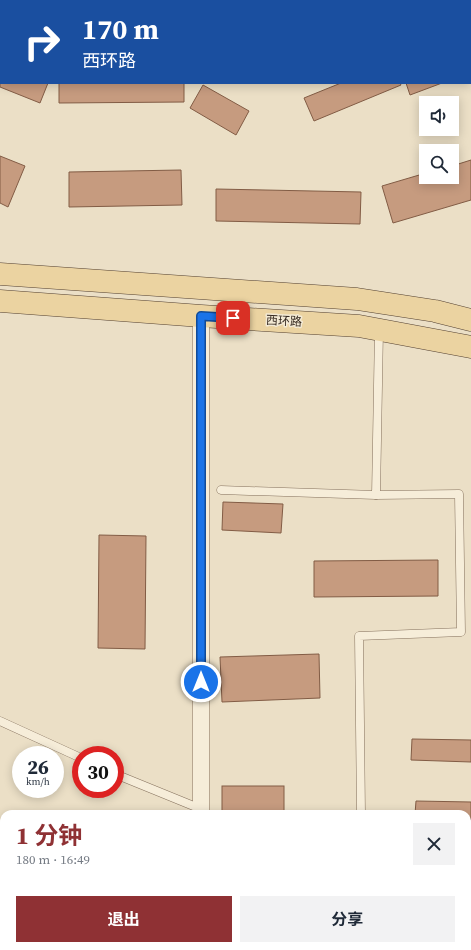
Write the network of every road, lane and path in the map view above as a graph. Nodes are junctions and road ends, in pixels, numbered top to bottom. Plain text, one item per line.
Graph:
1 (0, 274) edge
2 (0, 301) edge
3 (201, 316) junction
4 (471, 320) edge
5 (379, 330) junction
6 (471, 347) edge
7 (221, 490) dead end
8 (376, 495) junction
9 (0, 721) edge
10 (72, 754) edge
11 (124, 778) edge
12 (196, 810) edge
13 (201, 810) edge
14 (361, 810) edge

1 - 4 main road
2 - 3 main road, 西环路
3 - 5 main road, 西环路
3 - 13 street
5 - 6 main road, 西环路
5 - 8 lane
7 - 8 lane
8 - 14 lane
9 - 10 lane
11 - 12 lane

